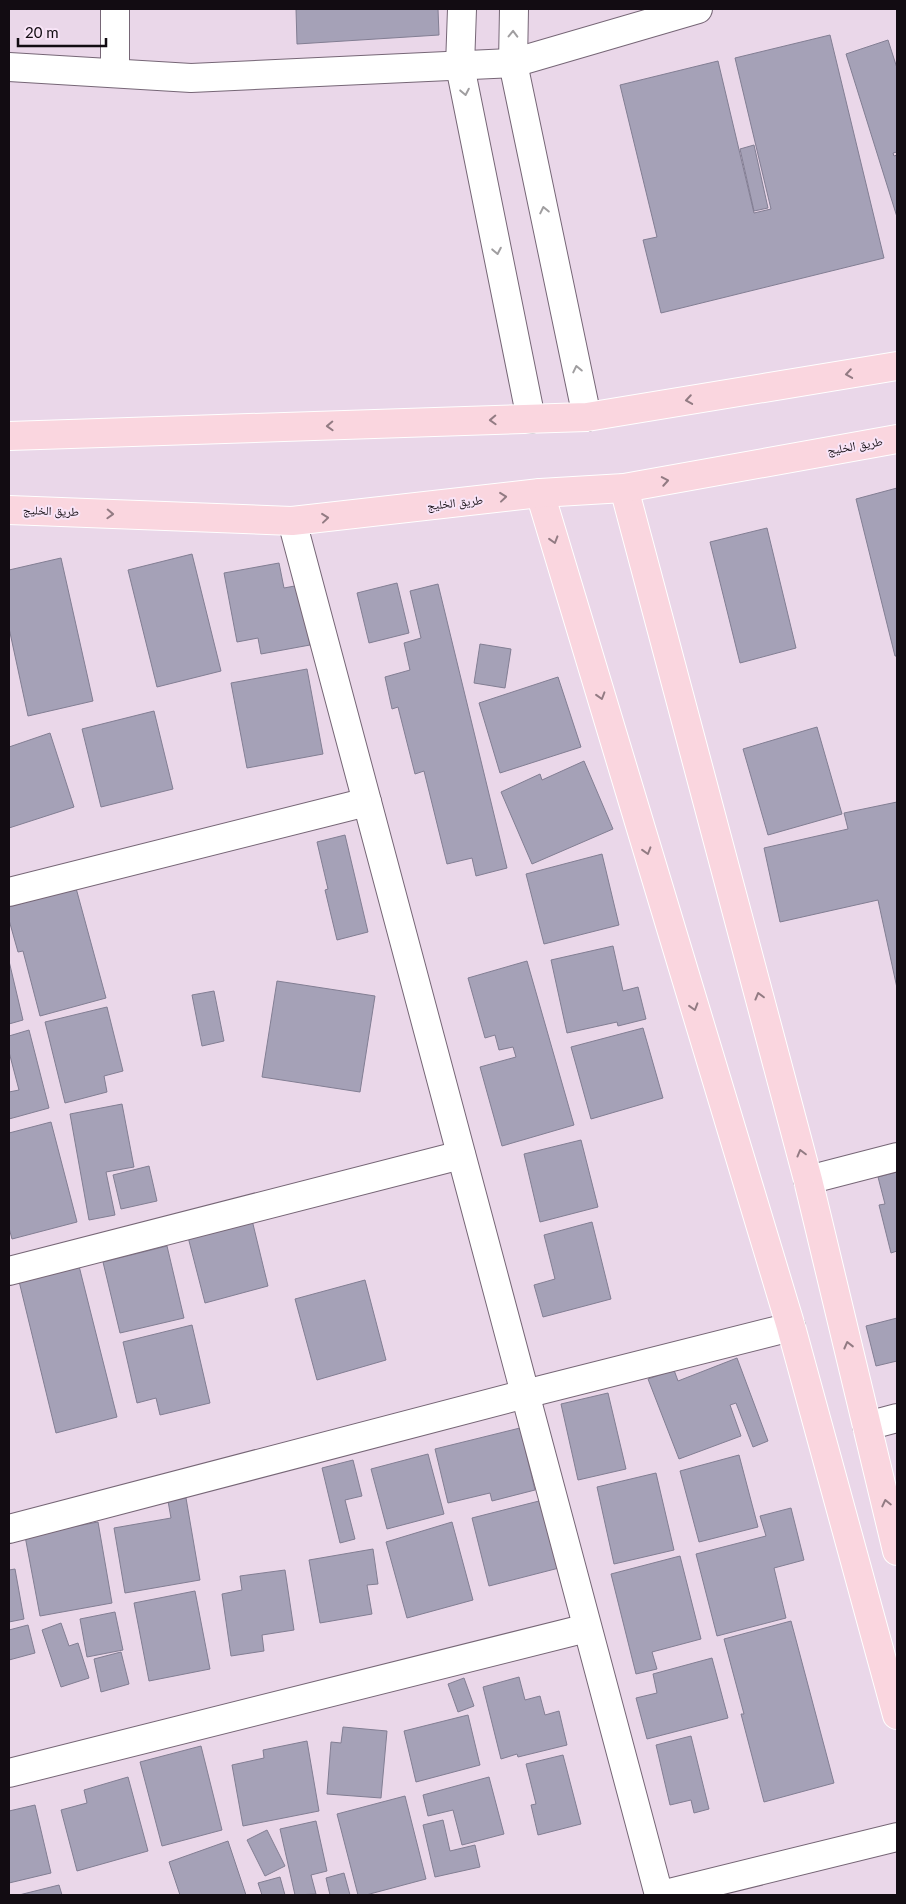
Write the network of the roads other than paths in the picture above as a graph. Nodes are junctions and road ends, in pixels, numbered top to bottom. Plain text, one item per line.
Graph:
1 (115, 9) edge
2 (462, 9) edge
3 (514, 9) edge
4 (698, 9) edge
5 (513, 63) junction
6 (460, 66) junction
7 (9, 67) edge
8 (115, 74) junction
9 (897, 366) edge
10 (587, 417) junction
11 (531, 419) junction
12 (9, 436) edge
13 (897, 439) edge
14 (624, 488) junction
15 (540, 493) junction
16 (9, 510) edge
17 (292, 521) junction
18 (367, 802) junction
19 (9, 892) edge
20 (461, 1155) junction
21 (897, 1158) edge
22 (808, 1180) junction
23 (9, 1271) edge
24 (790, 1327) junction
25 (525, 1394) junction
26 (897, 1418) edge
27 (867, 1426) junction
28 (9, 1529) edge
29 (897, 1551) edge
30 (587, 1628) junction
31 (897, 1715) edge
32 (9, 1773) edge
33 (897, 1837) edge
34 (660, 1895) edge

1 - 8 street
2 - 6 street
5 -> 3 street
4 - 5 street
5 - 6 street
10 -> 5 street
6 - 8 street
6 -> 11 street
7 - 8 street
9 -> 10 main road
10 - 11 main road
11 -> 12 main road
14 -> 13 main road, طريق الخليج
14 - 15 main road, طريق الخليج
22 -> 14 main road
17 -> 15 main road, طريق الخليج
15 -> 24 main road
16 -> 17 main road, طريق الخليج
17 - 18 street
18 - 19 street
18 - 20 street
20 - 23 street
20 - 25 street
21 - 22 street
27 -> 22 main road
24 - 25 street
24 - 31 main road
25 - 28 street
25 - 30 street
26 - 27 street
29 -> 27 main road
30 - 32 street
30 - 34 street
33 - 34 street

